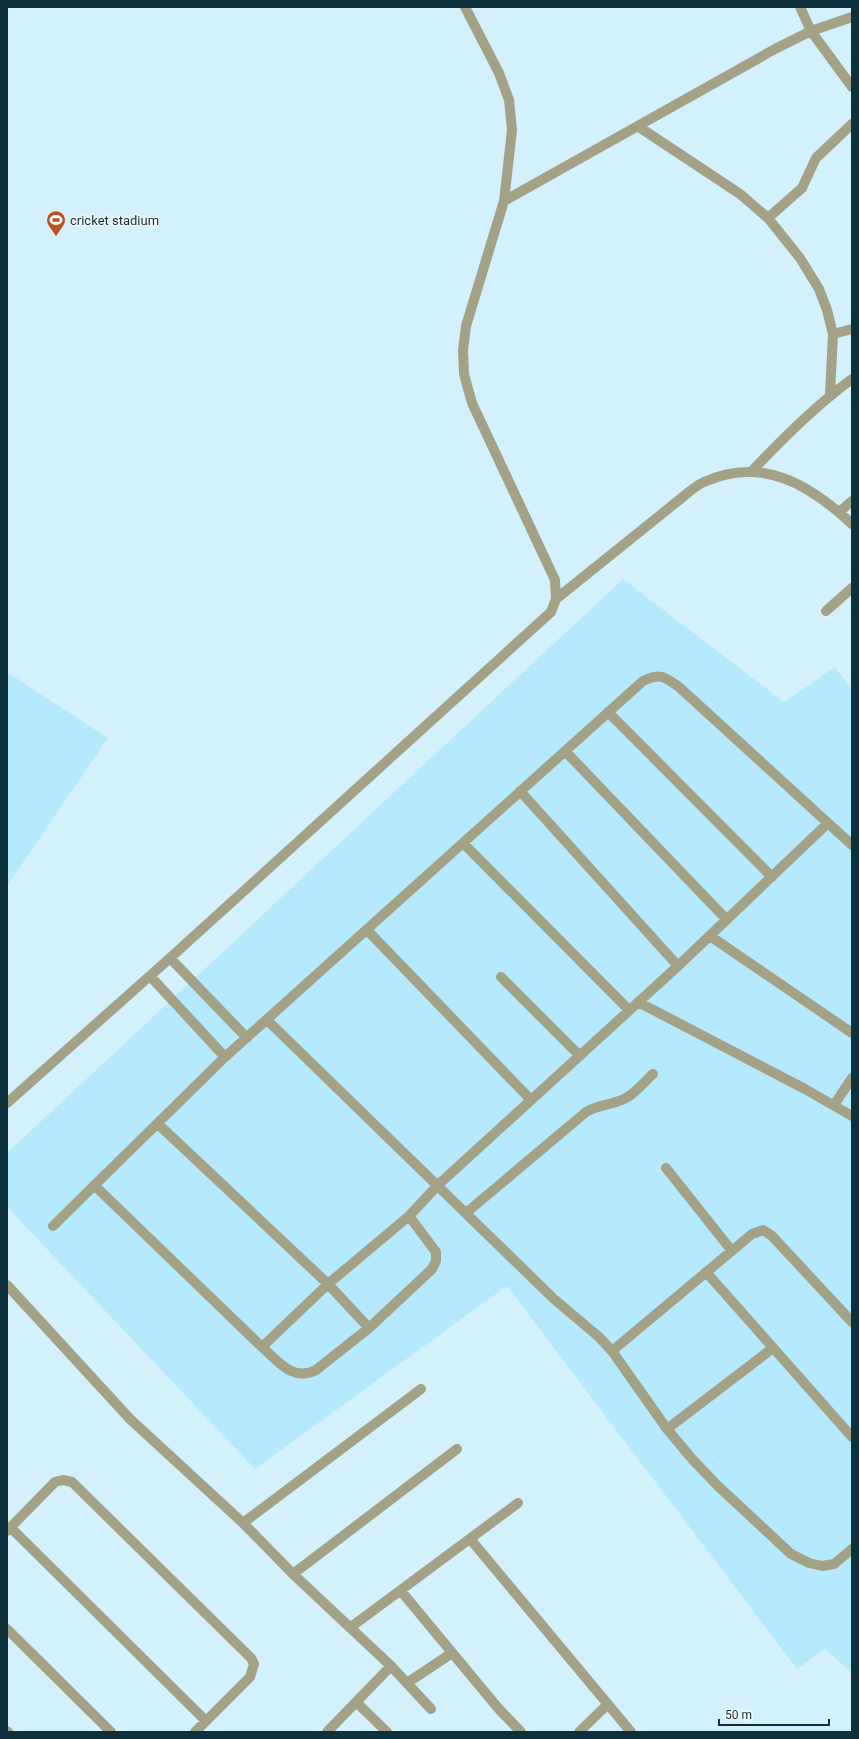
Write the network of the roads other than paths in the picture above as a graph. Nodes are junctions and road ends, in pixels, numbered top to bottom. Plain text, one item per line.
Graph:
1 (465, 7) edge
2 (800, 7) edge
3 (852, 16) edge
4 (811, 30) junction
5 (852, 87) edge
6 (852, 124) edge
7 (639, 127) junction
8 (504, 201) junction
9 (768, 218) junction
10 (852, 329) edge
11 (833, 334) junction
12 (852, 380) edge
13 (830, 396) junction
14 (752, 471) junction
15 (852, 501) edge
16 (839, 512) junction
17 (852, 524) edge
18 (852, 588) edge
19 (556, 599) junction
20 (826, 611) dead end
21 (608, 712) junction
22 (564, 751) junction
23 (520, 791) junction
24 (828, 823) junction
25 (463, 843) junction
26 (852, 845) edge
27 (772, 877) junction
28 (727, 920) junction
29 (367, 930) junction
30 (710, 936) junction
31 (170, 958) junction
32 (678, 966) junction
33 (150, 976) junction
34 (501, 977) dead end
35 (638, 1002) junction
36 (629, 1010) junction
37 (266, 1020) junction
38 (852, 1033) edge
39 (247, 1038) junction
40 (580, 1056) junction
41 (226, 1057) junction
42 (653, 1074) dead end
43 (852, 1078) edge
44 (531, 1100) junction
45 (7, 1103) edge
46 (834, 1105) junction
47 (852, 1116) edge
48 (158, 1124) junction
49 (666, 1168) dead end
50 (94, 1185) junction
51 (438, 1185) junction
52 (466, 1213) junction
53 (409, 1216) junction
54 (53, 1226) dead end
55 (732, 1250) junction
56 (706, 1272) junction
57 (328, 1284) junction
58 (7, 1285) edge
59 (852, 1322) edge
60 (369, 1328) junction
61 (262, 1347) junction
62 (773, 1348) junction
63 (612, 1352) junction
64 (421, 1389) dead end
65 (667, 1429) junction
66 (852, 1437) edge
67 (457, 1449) dead end
68 (518, 1503) dead end
69 (243, 1523) junction
70 (9, 1529) edge
71 (471, 1540) junction
72 (852, 1548) edge
73 (293, 1574) junction
74 (400, 1591) junction
75 (351, 1627) junction
76 (7, 1629) edge
77 (452, 1653) junction
78 (391, 1666) junction
79 (407, 1683) junction
80 (356, 1702) junction
81 (608, 1704) junction
82 (431, 1709) dead end
83 (206, 1721) junction
84 (111, 1732) edge
85 (195, 1732) edge
86 (327, 1732) edge
87 (387, 1732) edge
88 (521, 1732) edge
89 (579, 1732) edge
90 (631, 1732) edge

1 - 8 street
2 - 4 street
3 - 4 street
4 - 5 street
4 - 7 street
6 - 9 street
7 - 8 street
7 - 9 street
8 - 19 street
9 - 11 street
10 - 11 street
11 - 13 street
12 - 13 street
13 - 14 street
14 - 16 street
14 - 19 street
15 - 16 street
16 - 17 street
18 - 20 street
19 - 31 street
21 - 22 street
21 - 24 street
21 - 27 street
22 - 23 street
22 - 28 street
23 - 25 street
23 - 32 street
24 - 26 street
24 - 27 street
25 - 29 street
25 - 36 street
27 - 28 street
28 - 30 street
29 - 37 street
29 - 44 street
30 - 32 street
30 - 38 street
31 - 33 street
31 - 39 street
32 - 35 street
33 - 41 street
33 - 45 street
34 - 40 street
35 - 36 street
35 - 46 street
36 - 40 street
37 - 39 street
37 - 51 street
39 - 41 street
40 - 44 street
41 - 48 street
42 - 52 street
43 - 46 street
44 - 51 street
46 - 47 street
48 - 50 street
48 - 57 street
49 - 55 street
50 - 54 street
50 - 61 street
51 - 52 street
51 - 53 street
52 - 63 street
53 - 57 street
53 - 60 street
55 - 56 street
55 - 59 street
56 - 62 street
56 - 63 street
57 - 60 street
57 - 61 street
58 - 69 street
60 - 61 street
62 - 65 street
62 - 66 street
63 - 65 street
64 - 69 street
65 - 72 street
67 - 73 street
68 - 71 street
69 - 73 street
70 - 83 street
70 - 83 street
71 - 74 street
71 - 81 street
73 - 75 street
74 - 75 street
74 - 77 street
75 - 78 street
76 - 84 street
77 - 79 street
77 - 88 street
78 - 79 street
78 - 80 street
79 - 82 street
80 - 86 street
80 - 87 street
81 - 89 street
81 - 90 street
83 - 85 street

